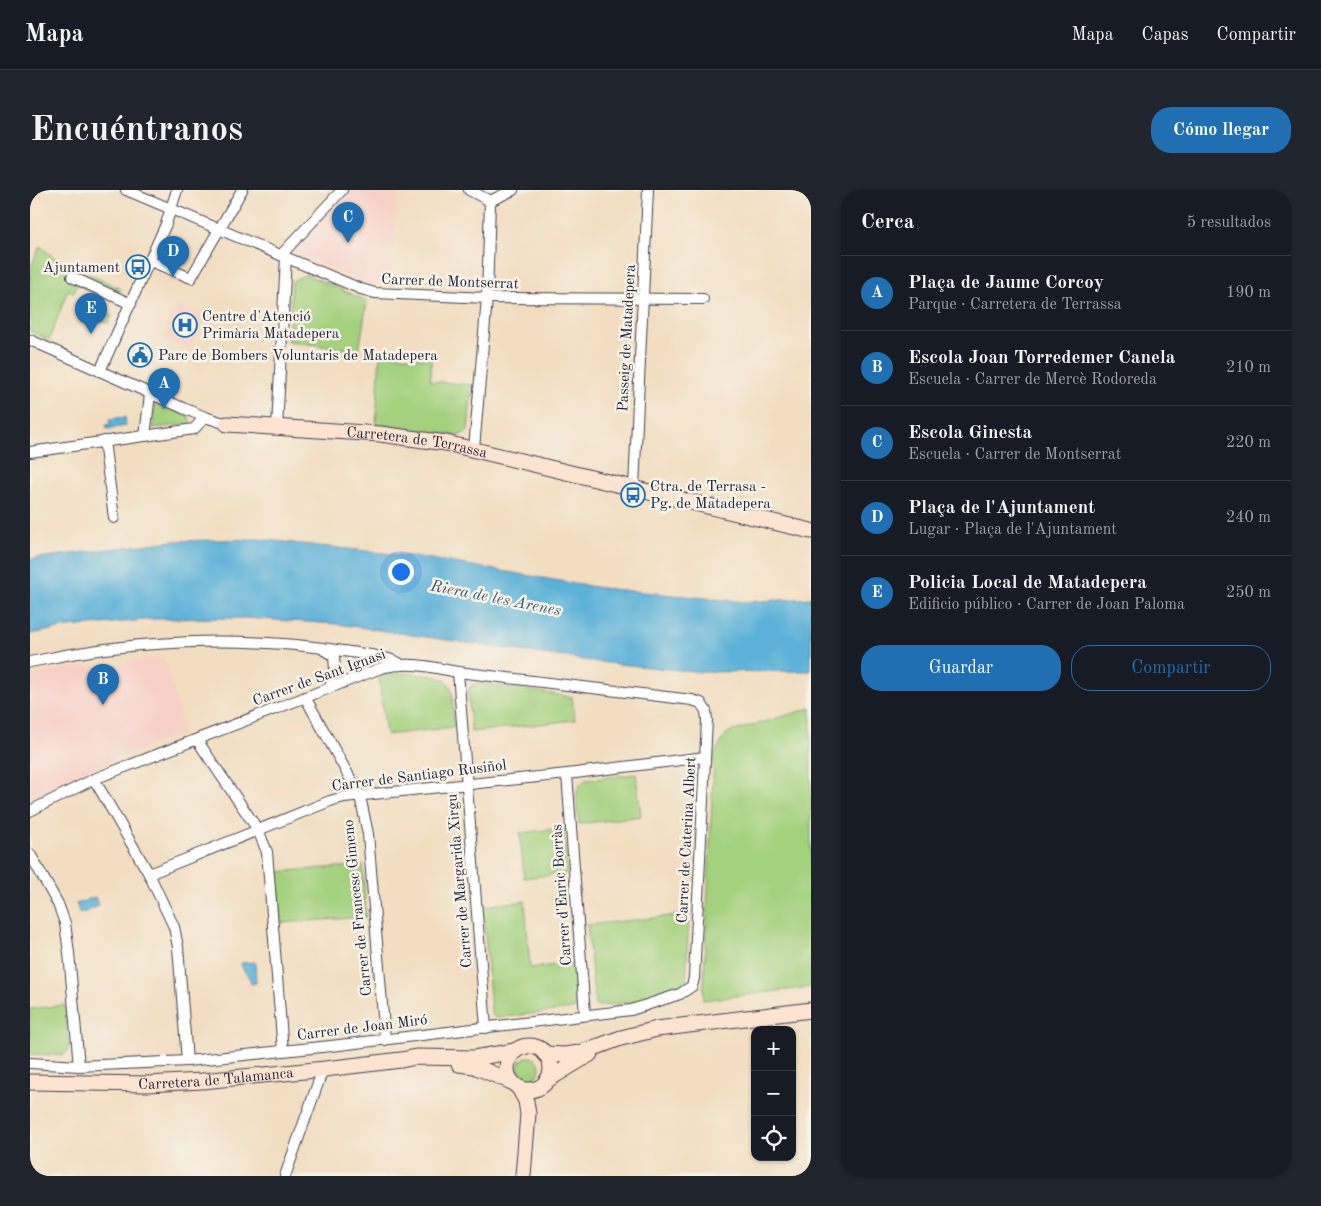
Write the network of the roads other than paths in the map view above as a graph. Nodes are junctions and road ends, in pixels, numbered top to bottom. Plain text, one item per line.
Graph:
1 (126, 190) edge
2 (177, 190) edge
3 (242, 190) edge
4 (342, 190) edge
5 (469, 190) edge
6 (513, 190) edge
7 (648, 190) edge
8 (490, 202) junction
9 (172, 210) junction
10 (220, 230) junction
11 (284, 256) junction
12 (150, 261) junction
13 (72, 277) dead end
14 (487, 298) junction
15 (643, 299) junction
16 (703, 299) dead end
17 (131, 304) junction
18 (30, 340) edge
19 (100, 372) junction
20 (150, 394) junction
21 (205, 417) junction
22 (227, 424) joint
23 (277, 428) junction
24 (145, 436) junction
25 (104, 441) junction
26 (474, 449) junction
27 (30, 452) edge
28 (634, 487) junction
29 (114, 518) dead end
30 (811, 531) edge
31 (321, 648) junction
32 (30, 662) edge
33 (399, 663) junction
34 (458, 672) junction
35 (330, 687) junction
36 (305, 697) junction
37 (695, 701) joint
38 (197, 740) junction
39 (706, 757) junction
40 (567, 774) junction
41 (94, 779) junction
42 (466, 784) junction
43 (360, 796) junction
44 (30, 812) edge
45 (258, 830) junction
46 (30, 854) edge
47 (149, 874) junction
48 (692, 986) joint
49 (811, 1010) edge
50 (585, 1014) junction
51 (486, 1028) junction
52 (385, 1040) junction
53 (604, 1046) junction
54 (283, 1051) junction
55 (515, 1051) junction
56 (545, 1054) junction
57 (400, 1060) junction
58 (187, 1061) junction
59 (30, 1063) edge
60 (79, 1066) junction
61 (323, 1069) junction
62 (30, 1082) edge
63 (546, 1082) junction
64 (516, 1085) junction
65 (528, 1130) junction
66 (285, 1176) edge
67 (523, 1176) edge

1 - 9 street, Carrer de Montserrat
2 - 9 street
3 - 10 street
4 - 11 street
5 - 8 street
6 - 8 street
7 - 15 street, Passeig de Matadepera
8 - 14 street
9 - 10 street, Carrer de Montserrat
9 - 12 street
10 - 11 street, Carrer de Montserrat
10 - 12 street
11 - 14 street, Carrer de Montserrat
11 - 23 street
12 - 17 street
13 - 17 street
14 - 15 street, Carrer de Montserrat
14 - 26 street
15 - 16 street, Carrer de Montserrat
15 - 28 street, Passeig de Matadepera
17 - 19 street
18 - 19 street, Carretera de Terrassa
19 - 20 street, Carretera de Terrassa
20 - 21 street, Carretera de Terrassa
20 - 24 street
21 - 22 street, Carretera de Terrassa
21 - 24 street
22 - 23 street, Carretera de Terrassa
23 - 26 street, Carretera de Terrassa
24 - 25 street
25 - 27 street
25 - 29 street
26 - 28 street, Carretera de Terrassa
28 - 30 street, Carretera de Terrassa
31 - 32 street
31 - 33 street
31 - 35 street
33 - 34 street, Carrer de Sant Ignasi
33 - 35 street, Carrer de Sant Ignasi
34 - 37 street, Carrer de Sant Ignasi
34 - 42 street, Carrer de Margarida Xirgu
35 - 36 street, Carrer de Sant Ignasi
36 - 38 street, Carrer de Sant Ignasi
36 - 43 street, Carrer de Francesc Gimeno
37 - 39 street, Carrer de Caterina Albert
38 - 41 street, Carrer de Sant Ignasi
38 - 45 street
39 - 40 street, Carrer de Santiago Rusiñol
39 - 48 street, Carrer de Caterina Albert
40 - 42 street, Carrer de Santiago Rusiñol
40 - 50 street, Carrer d'Enric Borràs
41 - 44 street, Carrer de Sant Ignasi
41 - 47 street
42 - 43 street, Carrer de Santiago Rusiñol
42 - 51 street, Carrer de Margarida Xirgu
43 - 45 street, Carrer de Santiago Rusiñol
43 - 52 street, Carrer de Francesc Gimeno
45 - 47 street, Carrer de Santiago Rusiñol
45 - 54 street
46 - 60 street
47 - 58 street
48 - 50 street, Carrer de Joan Miró
49 - 53 street
50 - 51 street, Carrer de Joan Miró
51 - 52 street, Carrer de Joan Miró
52 - 54 street, Carrer de Joan Miró
53 - 56 street
53 - 63 street
54 - 58 street, Carrer de Joan Miró
55 - 56 street
55 - 57 street, Carretera de Talamanca
55 - 64 street
56 - 63 street
57 - 61 street, Carretera de Talamanca
57 - 64 street, Carretera de Talamanca
58 - 60 street, Carrer de Joan Miró
59 - 60 street, Carrer de Joan Miró
61 - 62 street, Carretera de Talamanca
61 - 66 street
63 - 64 street
63 - 65 street
64 - 65 street
65 - 67 street

